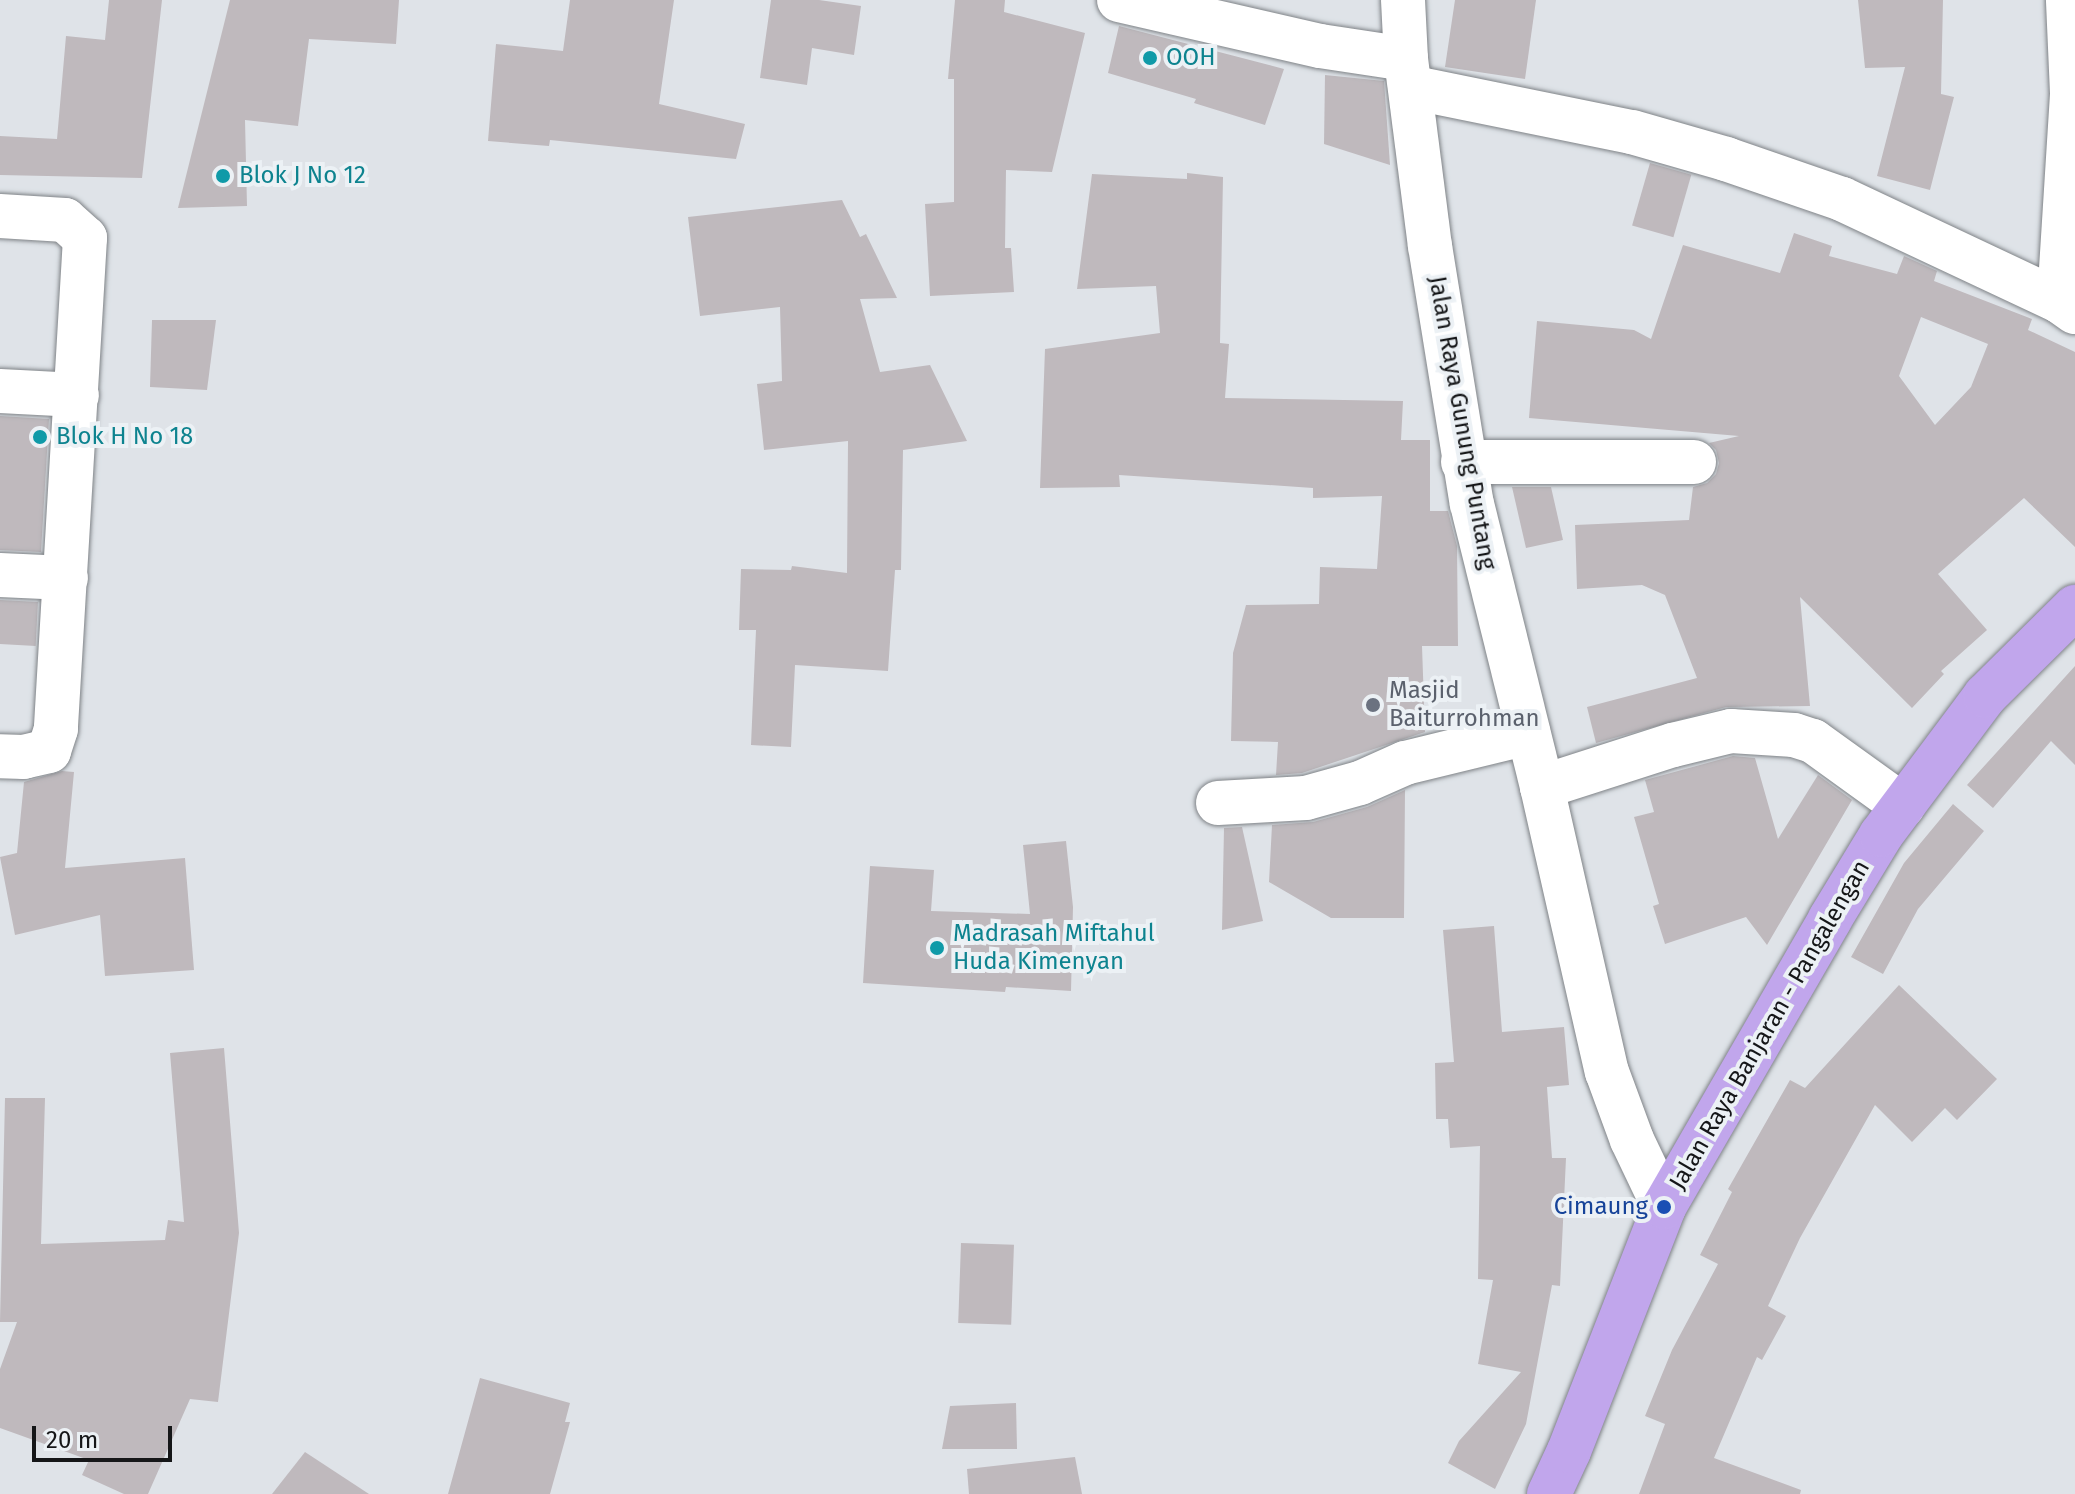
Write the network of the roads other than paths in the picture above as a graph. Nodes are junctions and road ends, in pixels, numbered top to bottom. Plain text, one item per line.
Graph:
1 (1119, 0) edge
2 (1403, 0) edge
3 (2068, 0) edge
4 (1408, 73) junction
5 (0, 216) edge
6 (2067, 306) edge
7 (0, 391) edge
8 (77, 395) junction
9 (1463, 462) junction
10 (1694, 462) dead end
11 (0, 575) edge
12 (66, 578) junction
13 (2075, 607) edge
14 (1528, 733) junction
15 (1, 768) edge
16 (1542, 787) junction
17 (1218, 803) dead end
18 (1903, 806) junction
19 (1664, 1207) junction
20 (1549, 1494) edge

1 - 4 street
2 - 4 street, Jalan Raya Gunung Puntang
3 - 6 street
4 - 6 street
4 - 9 street, Jalan Raya Gunung Puntang
5 - 8 street
7 - 8 street
8 - 12 street
9 - 10 street
9 - 14 street, Jalan Raya Gunung Puntang
11 - 12 street
12 - 15 street
13 - 18 main road, Jalan Raya Banjaran - Pangalengan
14 - 16 street, Jalan Raya Gunung Puntang
14 - 17 street
16 - 18 street
16 - 19 street, Jalan Raya Gunung Puntang
18 - 19 main road, Jalan Raya Banjaran - Pangalengan
19 - 20 main road, Jalan Raya Banjaran - Pangalengan

